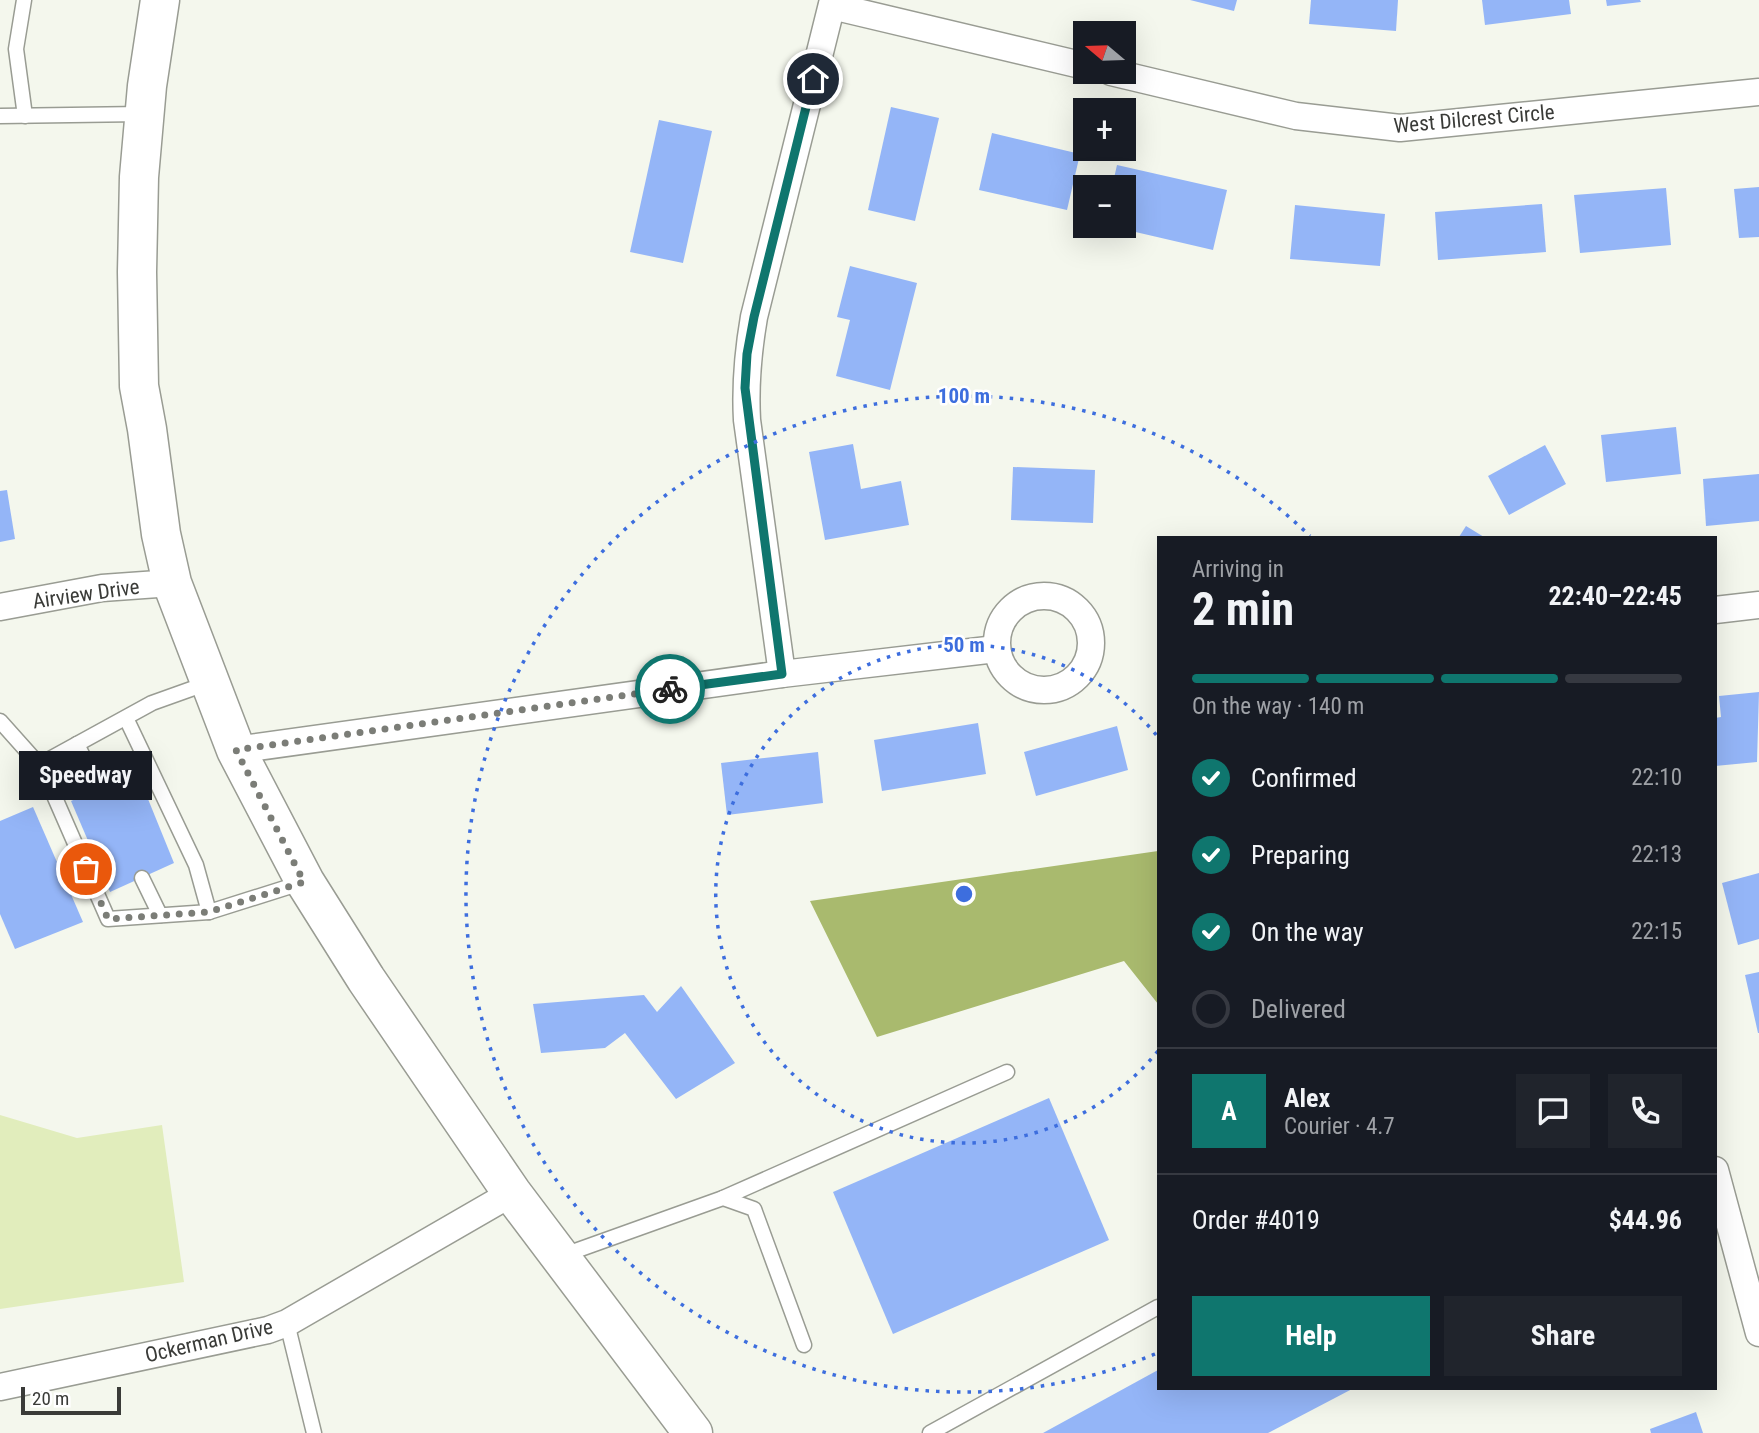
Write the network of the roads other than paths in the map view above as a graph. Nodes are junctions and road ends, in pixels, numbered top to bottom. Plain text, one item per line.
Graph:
1 (24, 0) edge
2 (160, 0) edge
3 (832, 3) edge
4 (1073, 63) edge
5 (1136, 78) edge
6 (1759, 92) edge
7 (145, 114) junction
8 (0, 116) edge
9 (25, 116) junction
10 (172, 583) junction
11 (1759, 605) edge
12 (0, 607) edge
13 (1717, 610) edge
14 (996, 649) dead end
15 (782, 674) junction
16 (210, 682) junction
17 (126, 718) junction
18 (0, 721) edge
19 (77, 744) junction
20 (236, 750) junction
21 (39, 765) junction
22 (99, 789) dead end
23 (142, 878) dead end
24 (304, 882) junction
25 (209, 912) junction
26 (160, 915) junction
27 (1007, 1072) dead end
28 (1717, 1177) edge
29 (512, 1193) junction
30 (723, 1198) junction
31 (560, 1256) junction
32 (1157, 1308) edge
33 (286, 1323) junction
34 (1759, 1334) edge
35 (803, 1345) dead end
36 (0, 1387) edge
37 (314, 1433) edge
38 (693, 1433) edge
39 (930, 1433) edge

1 - 9 lane
2 - 7 main road
3 - 4 street
3 - 15 street
5 - 6 street, West Dilcrest Circle
7 - 9 lane
7 - 10 main road
8 - 9 lane
10 - 12 street, Airview Drive
10 - 16 main road
11 - 13 street
14 - 15 street
15 - 20 street
16 - 17 lane
16 - 20 main road
17 - 19 lane
17 - 25 lane
18 - 21 lane
19 - 21 lane
19 - 22 lane
20 - 24 main road
21 - 26 lane
23 - 26 lane
24 - 25 lane
24 - 29 main road
25 - 26 lane
27 - 30 lane
28 - 34 street
29 - 31 main road
29 - 33 street, Ockerman Drive
30 - 31 lane
30 - 35 lane
31 - 38 main road
32 - 39 lane
33 - 36 street, Ockerman Drive
33 - 37 lane

